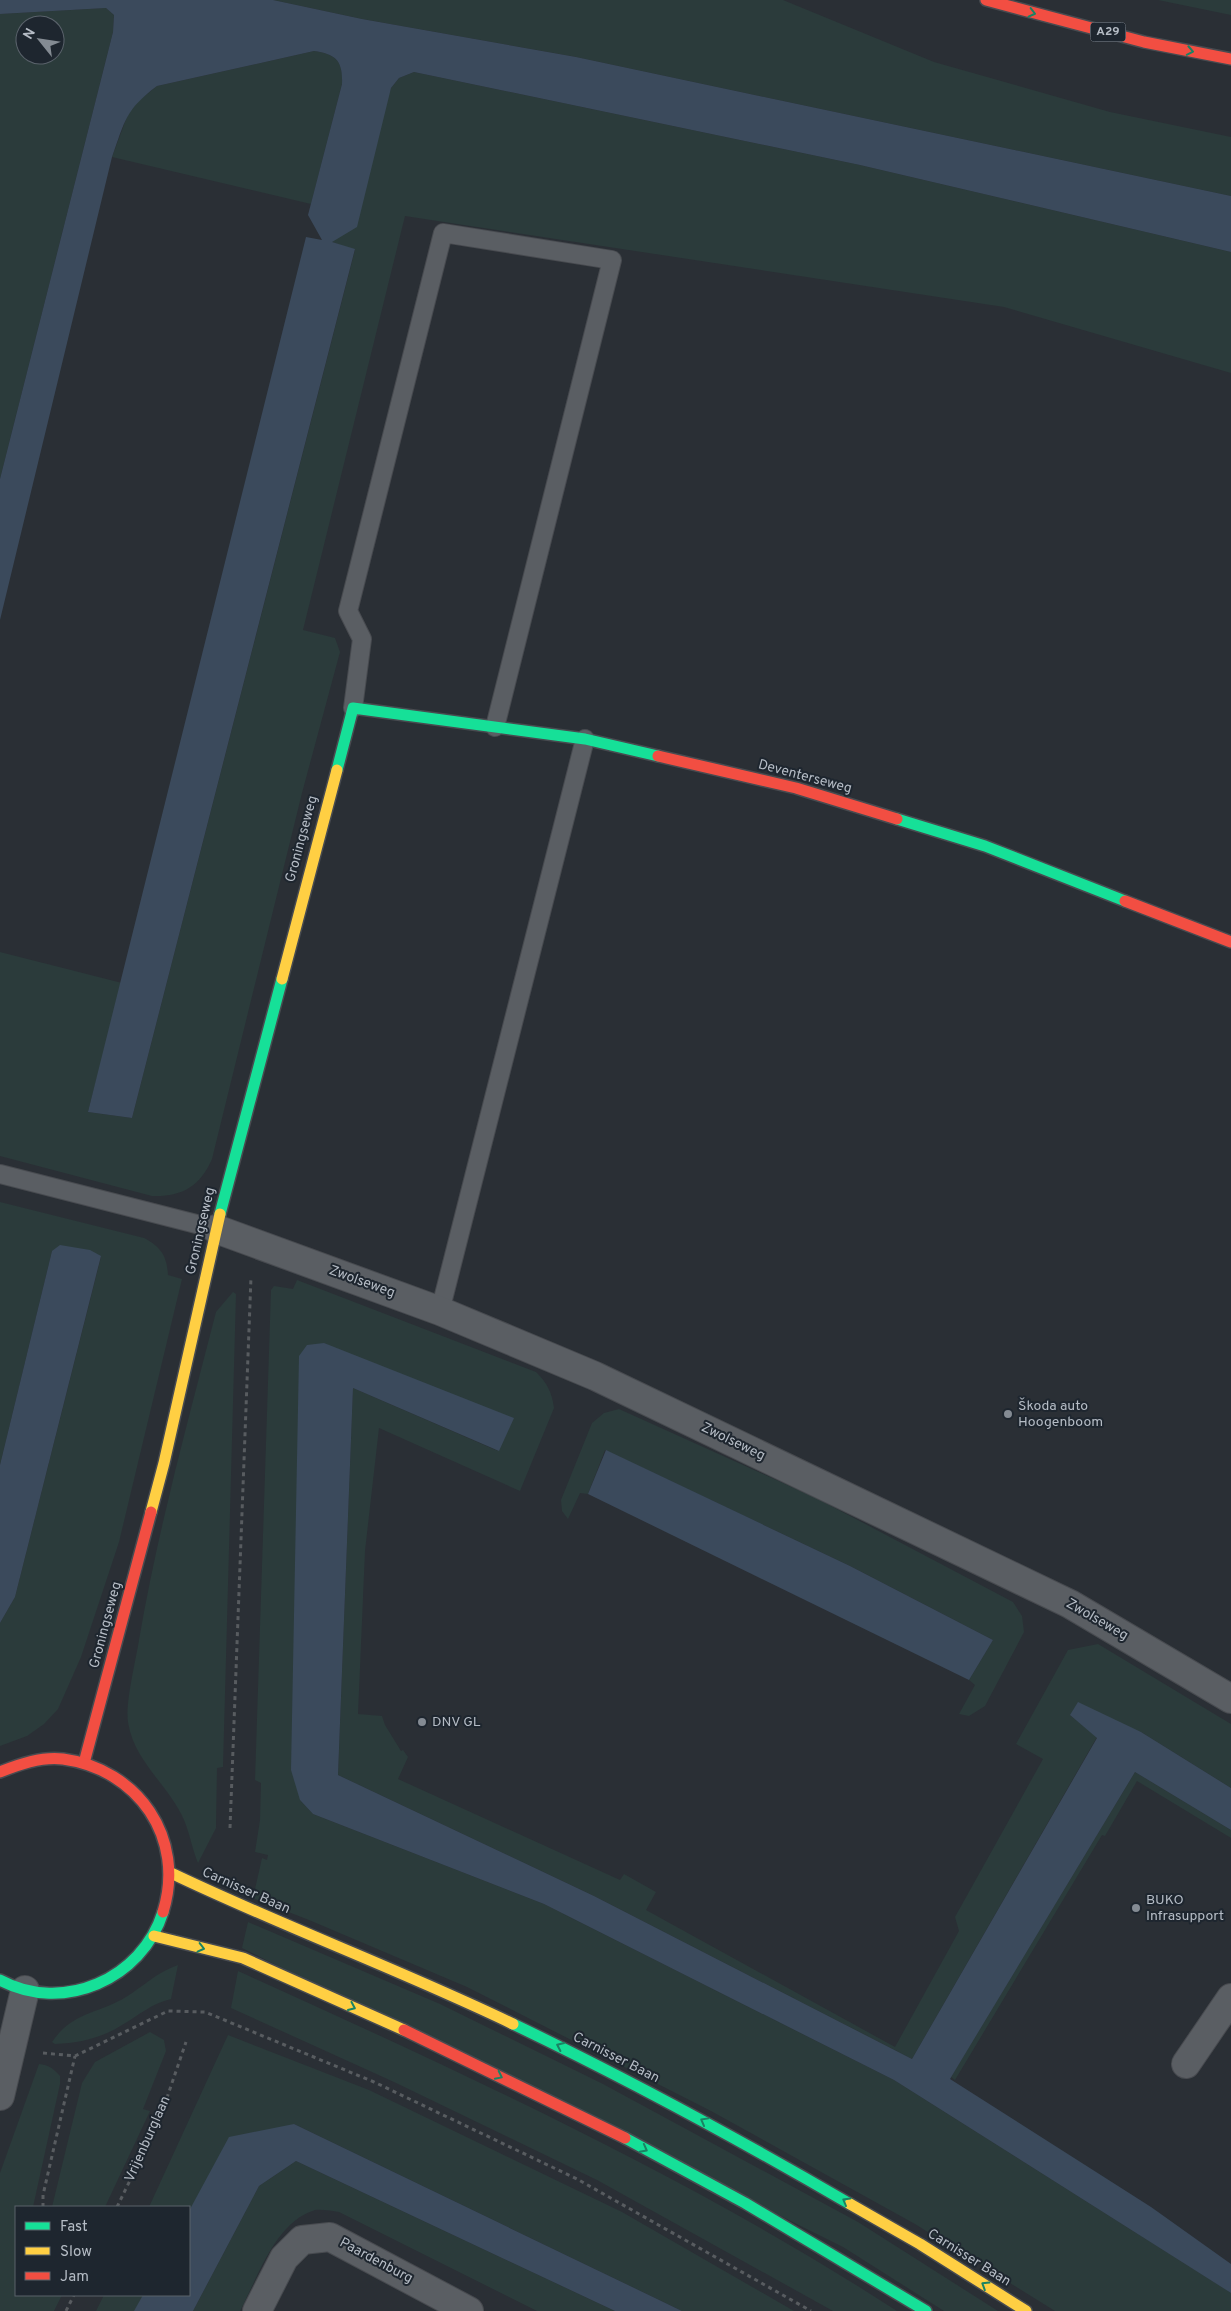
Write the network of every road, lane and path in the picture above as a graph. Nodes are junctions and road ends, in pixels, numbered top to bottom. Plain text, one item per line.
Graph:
1 (986, 0) edge
2 (1231, 59) edge
3 (353, 708) junction
4 (495, 727) junction
5 (585, 740) junction
6 (1231, 942) edge
7 (0, 1174) edge
8 (216, 1229) junction
9 (252, 1242) junction
10 (440, 1311) junction
11 (1231, 1699) edge
12 (84, 1763) junction
13 (0, 1772) edge
14 (230, 1828) dead end
15 (171, 1873) junction
16 (154, 1936) junction
17 (12, 1985) edge
18 (1231, 1998) edge
19 (186, 2042) dead end
20 (12, 2050) junction
21 (75, 2056) junction
22 (1186, 2064) dead end
23 (0, 2096) edge
24 (43, 2206) edge
25 (117, 2206) edge
26 (74, 2296) edge
27 (66, 2311) edge
28 (257, 2311) edge
29 (469, 2311) edge
30 (811, 2311) edge
31 (926, 2311) edge
32 (1026, 2311) edge

1 -> 2 main road, A29
3 - 4 main road, Deventerseweg
3 - 4 lane
3 - 8 main road, Groningseweg
4 - 5 main road, Deventerseweg
5 - 6 main road, Deventerseweg
5 - 10 lane
7 - 8 lane
8 - 9 street, Zwolseweg
8 - 12 main road, Groningseweg
9 - 10 street, Zwolseweg
9 - 14 path
10 - 11 street, Zwolseweg
12 - 13 main road
12 - 15 main road
15 - 16 main road
32 -> 15 main road, Carnisser Baan
16 - 17 main road
16 -> 31 main road
17 - 20 street
18 - 22 street
19 - 25 path, Vrijenburglaan
20 - 21 path
20 - 23 street
21 - 24 path
21 - 30 path
26 - 27 path
28 - 29 street, Paardenburg

